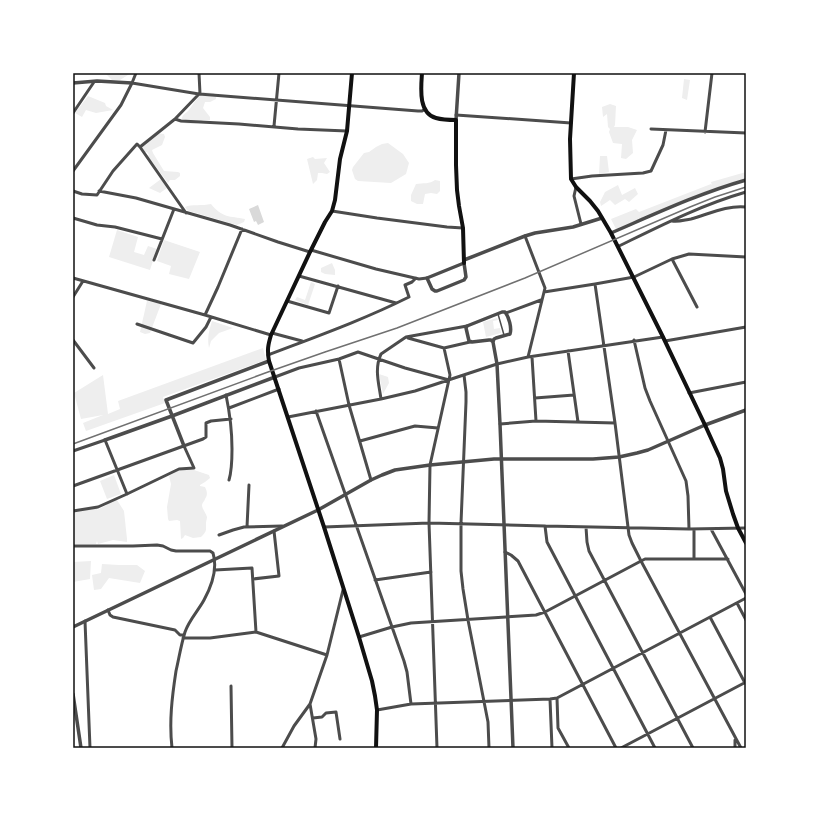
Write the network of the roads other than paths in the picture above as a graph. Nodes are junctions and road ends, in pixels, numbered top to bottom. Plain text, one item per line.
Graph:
1 (136, 73) edge
2 (199, 73) edge
3 (278, 73) edge
4 (352, 73) edge
5 (422, 73) edge
6 (459, 73) edge
7 (574, 73) edge
8 (712, 73) edge
9 (94, 82) junction
10 (73, 83) edge
11 (132, 83) junction
12 (199, 94) junction
13 (276, 100) junction
14 (350, 106) junction
15 (425, 109) junction
16 (73, 113) edge
17 (456, 118) junction
18 (175, 119) junction
19 (571, 123) junction
20 (274, 126) junction
21 (650, 129) dead end
22 (347, 130) junction
23 (666, 130) junction
24 (705, 132) junction
25 (746, 133) edge
26 (140, 147) junction
27 (73, 171) edge
28 (571, 179) junction
29 (746, 180) edge
30 (576, 187) junction
31 (73, 191) edge
32 (99, 191) junction
33 (746, 192) edge
34 (746, 207) edge
35 (174, 209) junction
36 (332, 211) junction
37 (186, 212) junction
38 (73, 218) edge
39 (602, 218) junction
40 (670, 221) junction
41 (581, 224) junction
42 (463, 228) junction
43 (242, 229) junction
44 (611, 233) junction
45 (525, 236) junction
46 (162, 239) junction
47 (619, 246) junction
48 (311, 251) junction
49 (746, 257) edge
50 (672, 259) junction
51 (154, 260) dead end
52 (464, 262) junction
53 (299, 276) junction
54 (634, 277) junction
55 (73, 278) edge
56 (416, 278) junction
57 (427, 278) junction
58 (83, 281) junction
59 (595, 284) junction
60 (338, 286) junction
61 (544, 292) junction
62 (73, 297) edge
63 (541, 300) junction
64 (287, 301) junction
65 (396, 303) junction
66 (697, 307) dead end
67 (506, 313) junction
68 (498, 314) junction
69 (205, 315) junction
70 (211, 317) junction
71 (137, 324) dead end
72 (467, 326) junction
73 (746, 327) edge
74 (272, 334) junction
75 (504, 336) junction
76 (406, 337) junction
77 (664, 339) junction
78 (73, 340) edge
79 (634, 340) junction
80 (304, 341) junction
81 (470, 342) junction
82 (493, 342) junction
83 (604, 346) junction
84 (444, 348) junction
85 (568, 351) junction
86 (268, 355) junction
87 (530, 357) junction
88 (339, 359) junction
89 (379, 359) junction
90 (269, 361) junction
91 (497, 364) junction
92 (94, 368) dead end
93 (464, 375) junction
94 (275, 377) junction
95 (449, 380) junction
96 (746, 382) edge
97 (279, 389) junction
98 (689, 393) junction
99 (574, 394) junction
100 (226, 395) junction
101 (535, 398) junction
102 (381, 399) junction
103 (349, 405) junction
104 (229, 408) junction
105 (746, 410) edge
106 (316, 412) junction
107 (172, 416) junction
108 (288, 416) junction
109 (231, 419) junction
110 (536, 421) junction
111 (578, 422) junction
112 (615, 423) junction
113 (500, 424) junction
114 (705, 425) junction
115 (438, 428) junction
116 (105, 440) junction
117 (360, 441) junction
118 (668, 442) junction
119 (184, 446) junction
120 (73, 451) edge
121 (619, 457) junction
122 (501, 459) junction
123 (464, 462) junction
124 (430, 465) junction
125 (117, 471) junction
126 (229, 480) dead end
127 (371, 480) junction
128 (249, 485) dead end
129 (73, 486) edge
130 (127, 494) junction
131 (345, 495) junction
132 (318, 510) junction
133 (73, 511) edge
134 (429, 523) junction
135 (462, 523) junction
136 (504, 524) junction
137 (284, 526) junction
138 (356, 526) junction
139 (545, 526) junction
140 (247, 527) junction
141 (324, 527) junction
142 (586, 527) junction
143 (628, 528) junction
144 (711, 528) junction
145 (738, 528) junction
146 (746, 528) edge
147 (689, 529) junction
148 (694, 529) junction
149 (274, 531) junction
150 (219, 535) dead end
151 (746, 543) edge
152 (73, 546) edge
153 (505, 552) junction
154 (215, 559) junction
155 (694, 559) junction
156 (728, 559) junction
157 (641, 561) junction
158 (215, 570) junction
159 (431, 572) junction
160 (253, 579) junction
161 (375, 580) junction
162 (604, 580) junction
163 (344, 588) junction
164 (746, 594) edge
165 (575, 596) junction
166 (746, 598) edge
167 (737, 603) junction
168 (108, 610) junction
169 (545, 612) junction
170 (507, 617) junction
171 (710, 617) junction
172 (468, 620) junction
173 (746, 620) edge
174 (85, 621) junction
175 (432, 621) junction
176 (73, 627) edge
177 (392, 627) junction
178 (256, 632) junction
179 (680, 633) junction
180 (184, 636) junction
181 (359, 637) junction
182 (643, 652) junction
183 (327, 655) junction
184 (613, 668) junction
185 (746, 683) edge
186 (583, 684) junction
187 (231, 686) dead end
188 (73, 694) edge
189 (557, 698) junction
190 (550, 699) junction
191 (714, 699) junction
192 (511, 700) junction
193 (484, 701) junction
194 (436, 703) junction
195 (310, 704) junction
196 (411, 704) junction
197 (377, 710) junction
198 (313, 718) junction
199 (677, 718) junction
200 (648, 734) junction
201 (735, 738) junction
202 (340, 739) dead end
203 (81, 748) edge
204 (90, 748) edge
205 (172, 748) edge
206 (232, 748) edge
207 (282, 748) edge
208 (315, 748) edge
209 (376, 748) edge
210 (437, 748) edge
211 (489, 748) edge
212 (513, 748) edge
213 (552, 748) edge
214 (569, 748) edge
215 (616, 748) edge
216 (621, 748) edge
217 (655, 748) edge
218 (693, 748) edge
219 (735, 748) edge
220 (741, 748) edge

1 - 11 street
2 - 12 street
3 - 13 street
4 - 14 main road
5 - 15 main road
6 - 17 street
7 - 19 main road
8 - 24 street
9 - 10 street
9 - 11 street
9 - 16 street
11 - 12 street
11 - 27 street
12 - 13 street
12 - 18 street
13 - 14 street
13 - 20 street
14 - 15 street
14 - 22 main road
15 - 17 main road
17 - 19 street
17 - 42 main road
18 - 20 street
18 - 26 street
19 - 28 main road
20 - 22 street
21 - 23 street
22 - 36 main road
23 - 24 street
23 - 28 street
24 - 25 street
26 - 32 street
26 - 37 street
28 - 30 main road
29 - 44 street
30 - 39 main road
30 - 41 street
31 - 32 street
32 - 35 street
33 - 40 street
34 - 40 street
35 - 37 street
35 - 46 street
36 - 42 street
36 - 48 main road
37 - 43 street
38 - 46 street
39 - 41 street
39 - 44 main road
40 - 47 street
41 - 45 street
42 - 52 main road
43 - 48 street
43 - 69 street
44 - 47 main road
45 - 52 street
45 - 61 street
46 - 51 street
47 - 54 main road
48 - 53 main road
48 - 56 street
49 - 50 street
50 - 54 street
50 - 66 street
52 - 57 street
52 - 57 street
53 - 60 street
53 - 64 main road
54 - 59 street
54 - 77 main road
55 - 58 street
56 - 57 street
56 - 65 street
58 - 62 street
58 - 69 street
59 - 61 street
59 - 83 street
60 - 64 street
60 - 65 street
61 - 63 street
63 - 67 street
63 - 87 street
64 - 74 main road
65 - 80 street
67 - 68 street
67 - 75 street
68 - 72 street
68 - 75 lane
69 - 70 street
70 - 71 street
70 - 74 street
72 - 76 street
72 - 81 street
73 - 77 street
74 - 80 street
74 - 86 main road
75 - 82 street
76 - 84 street
76 - 89 street
77 - 79 street
77 - 98 main road
78 - 92 street
79 - 83 street
79 - 118 street
80 - 86 street
81 - 82 street
81 - 84 street
82 - 91 street
83 - 85 street
83 - 112 street
84 - 95 street
85 - 87 street
85 - 99 street
86 - 90 main road
87 - 91 street
87 - 101 street
88 - 89 street
88 - 94 street
88 - 103 street
89 - 95 street
89 - 102 street
90 - 94 main road
90 - 107 street
91 - 93 street
91 - 113 street
93 - 95 street
93 - 123 street
94 - 97 main road
94 - 100 street
95 - 102 street
95 - 115 street
96 - 98 street
97 - 104 street
97 - 108 main road
98 - 114 main road
99 - 101 street
99 - 111 street
100 - 104 street
100 - 107 street
101 - 110 street
102 - 103 street
103 - 106 street
103 - 117 street
104 - 109 street
105 - 114 street
106 - 108 street
106 - 131 street
107 - 116 street
107 - 119 street
108 - 132 main road
109 - 119 street
109 - 126 street
110 - 111 street
110 - 113 street
111 - 112 street
112 - 121 street
113 - 122 street
114 - 118 street
114 - 145 main road
115 - 117 street
115 - 124 street
116 - 120 street
116 - 125 street
117 - 127 street
118 - 121 street
118 - 147 street
119 - 125 street
119 - 130 street
121 - 122 street
121 - 143 street
122 - 123 street
122 - 136 street
123 - 124 street
123 - 135 street
124 - 127 street
124 - 134 street
125 - 129 street
125 - 130 street
127 - 131 street
128 - 140 street
130 - 133 street
131 - 132 street
131 - 138 street
132 - 137 street
132 - 141 main road
134 - 135 street
134 - 138 street
134 - 159 street
135 - 136 street
135 - 172 street
136 - 139 street
136 - 153 street
137 - 140 street
137 - 149 street
138 - 141 street
138 - 161 street
139 - 142 street
139 - 165 street
140 - 150 street
141 - 163 main road
142 - 143 street
142 - 162 street
143 - 147 street
143 - 157 street
144 - 145 street
144 - 148 street
144 - 156 street
145 - 146 street
145 - 151 main road
147 - 148 street
148 - 155 street
149 - 154 street
149 - 160 street
152 - 154 street
153 - 169 street
153 - 170 street
154 - 158 street
154 - 168 street
155 - 156 street
155 - 157 street
156 - 164 street
157 - 162 street
157 - 179 street
158 - 160 street
158 - 180 street
159 - 161 street
159 - 175 street
160 - 178 street
161 - 177 street
162 - 165 street
162 - 182 street
163 - 181 main road
163 - 183 street
165 - 169 street
165 - 184 street
166 - 167 street
167 - 171 street
167 - 173 street
168 - 174 street
168 - 180 street
169 - 170 street
169 - 186 street
170 - 172 street
170 - 192 street
171 - 179 street
171 - 185 street
172 - 175 street
172 - 193 street
174 - 176 street
174 - 204 street
175 - 177 street
175 - 194 street
177 - 181 street
177 - 196 street
178 - 180 street
178 - 183 street
179 - 182 street
179 - 191 street
180 - 205 street
181 - 197 main road
182 - 184 street
182 - 199 street
183 - 195 street
184 - 186 street
184 - 200 street
185 - 191 street
186 - 189 street
186 - 215 street
187 - 206 street
188 - 203 street
189 - 190 street
189 - 214 street
190 - 192 street
190 - 213 street
191 - 199 street
191 - 201 street
192 - 193 street
192 - 212 street
193 - 194 street
193 - 211 street
194 - 196 street
194 - 210 street
195 - 198 street
195 - 207 street
196 - 197 street
197 - 209 main road
198 - 202 street
198 - 208 street
199 - 200 street
199 - 218 street
200 - 216 street
200 - 217 street
201 - 219 street
201 - 220 street

